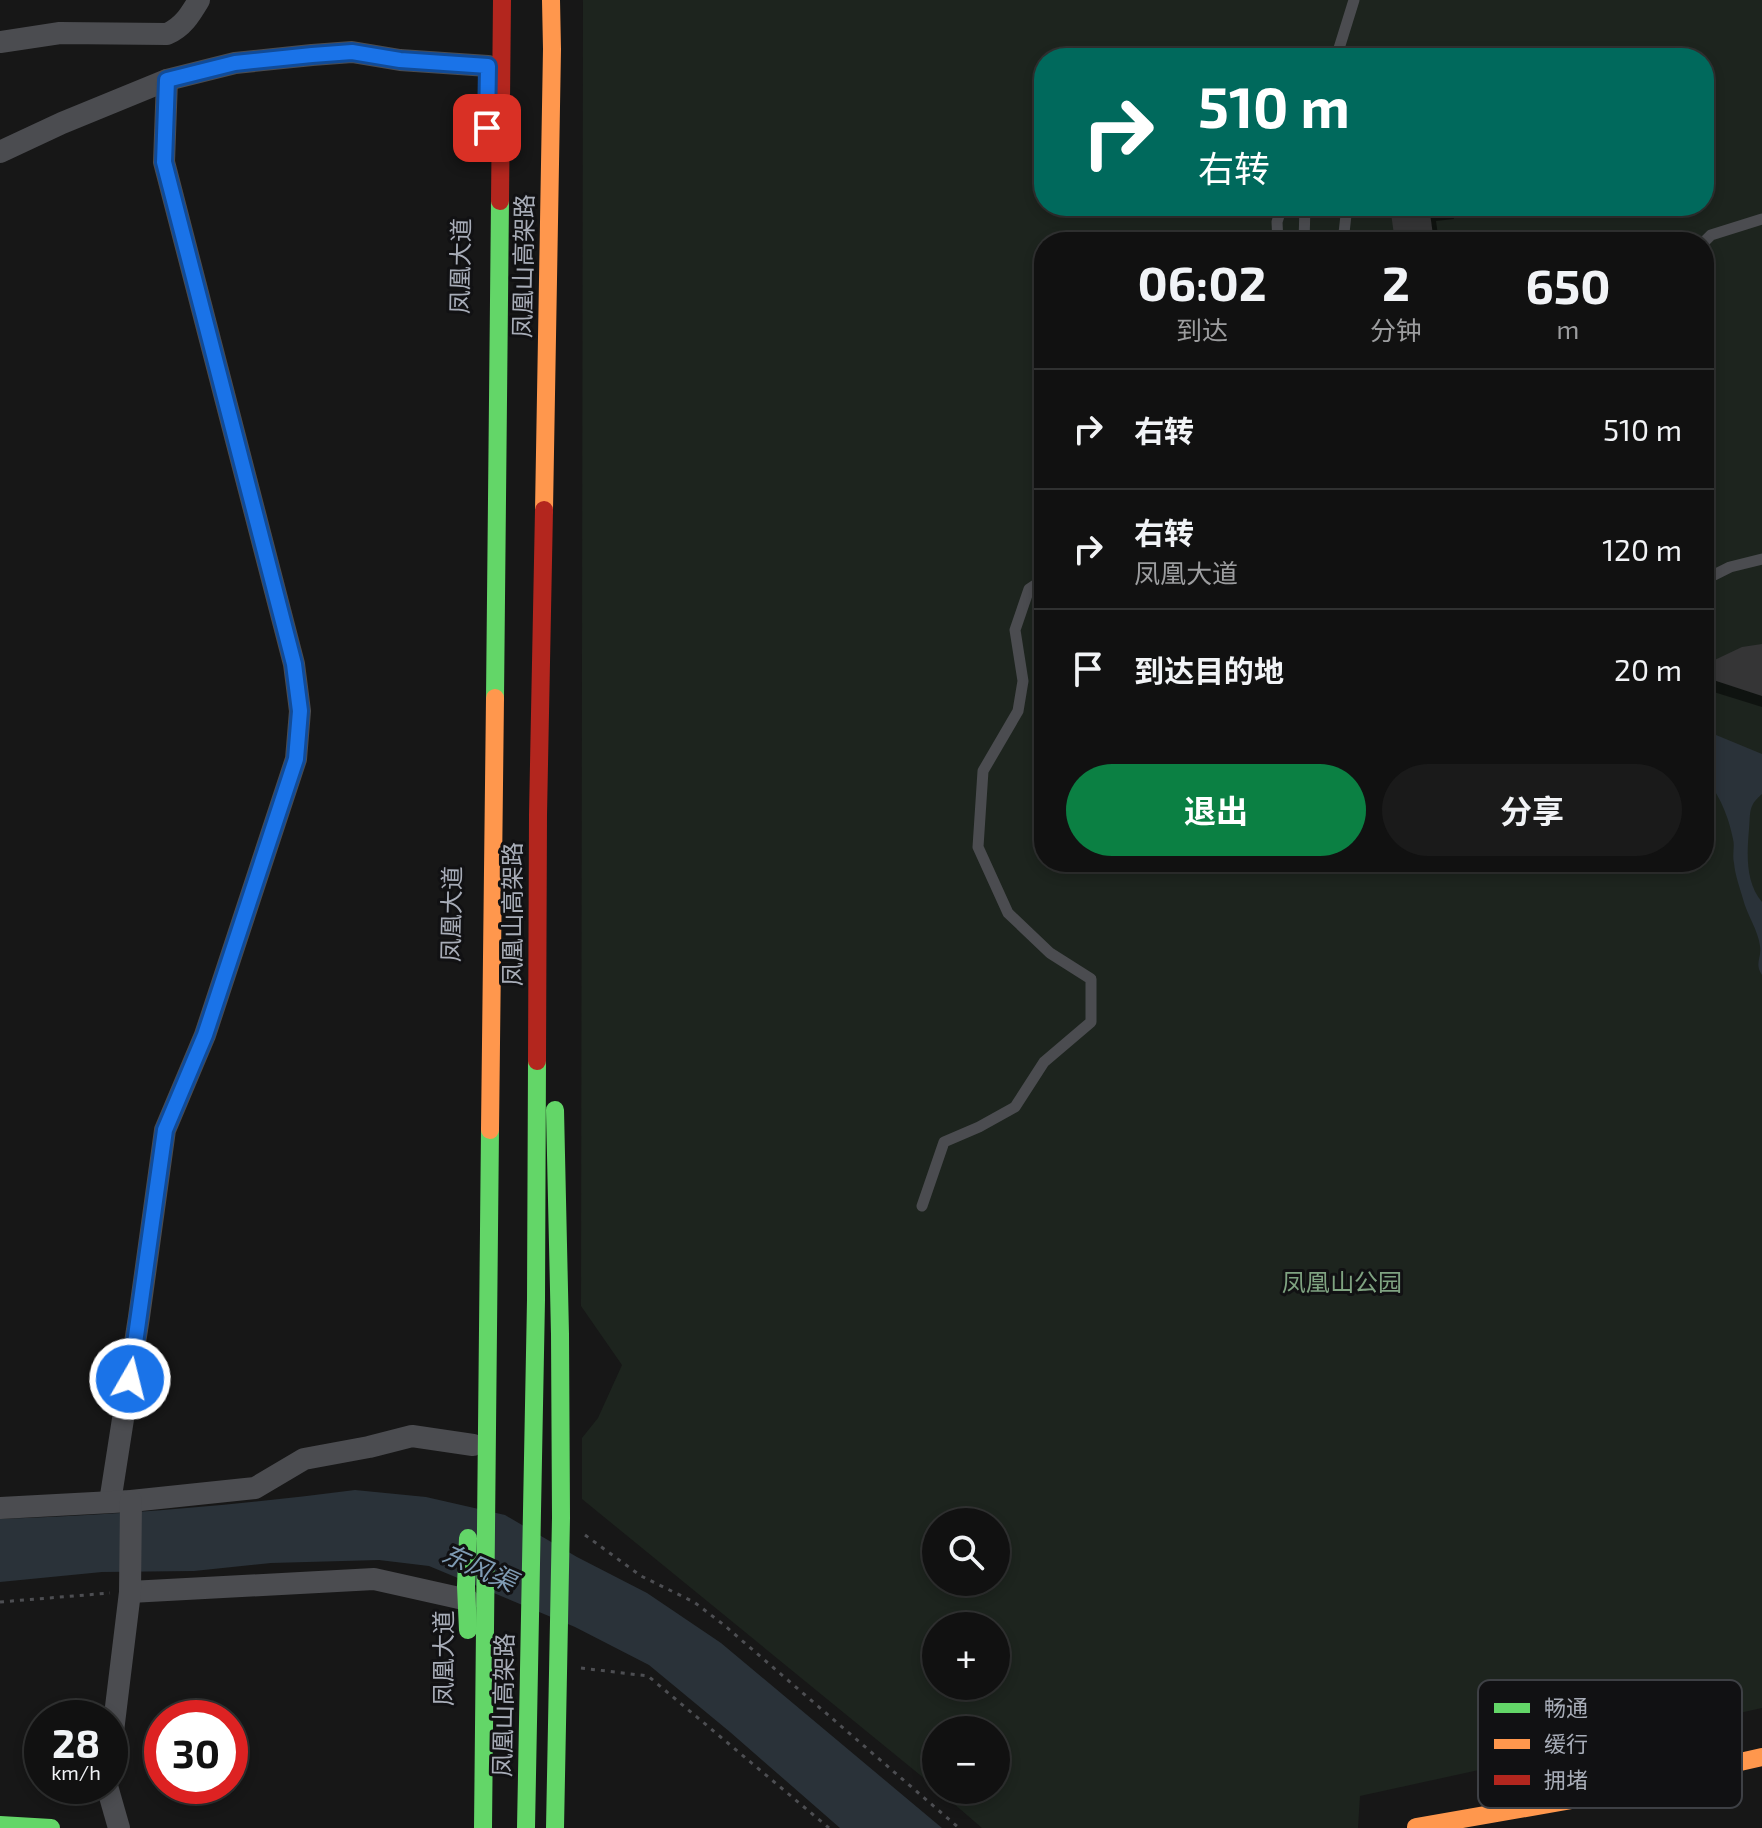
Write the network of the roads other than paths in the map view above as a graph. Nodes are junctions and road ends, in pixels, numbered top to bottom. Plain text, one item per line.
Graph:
1 (199, 0) edge
2 (487, 0) edge
3 (502, 0) edge
4 (541, 0) edge
5 (551, 0) edge
6 (1354, 0) edge
7 (0, 42) edge
8 (1339, 48) edge
9 (488, 66) junction
10 (167, 80) junction
11 (0, 152) edge
12 (1762, 219) edge
13 (1714, 234) edge
14 (1762, 559) edge
15 (1714, 575) edge
16 (1034, 586) edge
17 (922, 1206) dead end
18 (473, 1445) junction
19 (121, 1502) junction
20 (0, 1508) edge
21 (130, 1592) junction
22 (467, 1593) junction
23 (117, 1700) edge
24 (1762, 1757) edge
25 (1742, 1762) edge
26 (112, 1804) edge
27 (1526, 1808) edge
28 (0, 1825) edge
29 (1416, 1827) edge
30 (51, 1828) edge
31 (119, 1828) edge
32 (468, 1828) edge
33 (483, 1828) edge
34 (526, 1828) edge
35 (555, 1828) edge

1 - 7 street
2 - 9 main road, 凤凰大道
3 - 33 main road, 凤凰山高架路
4 - 35 main road
5 - 34 main road, 凤凰山高架路, bridge
6 - 8 lane
9 - 10 street
9 - 18 main road, 凤凰大道
10 - 11 street
10 - 19 street
12 - 13 lane
14 - 15 lane
16 - 17 lane
18 - 19 street
18 - 22 main road, 凤凰大道
19 - 20 street
19 - 21 street
21 - 22 street
21 - 23 street
22 - 32 main road, 凤凰大道
24 - 25 main road
26 - 31 street
27 - 29 main road
28 - 30 main road

